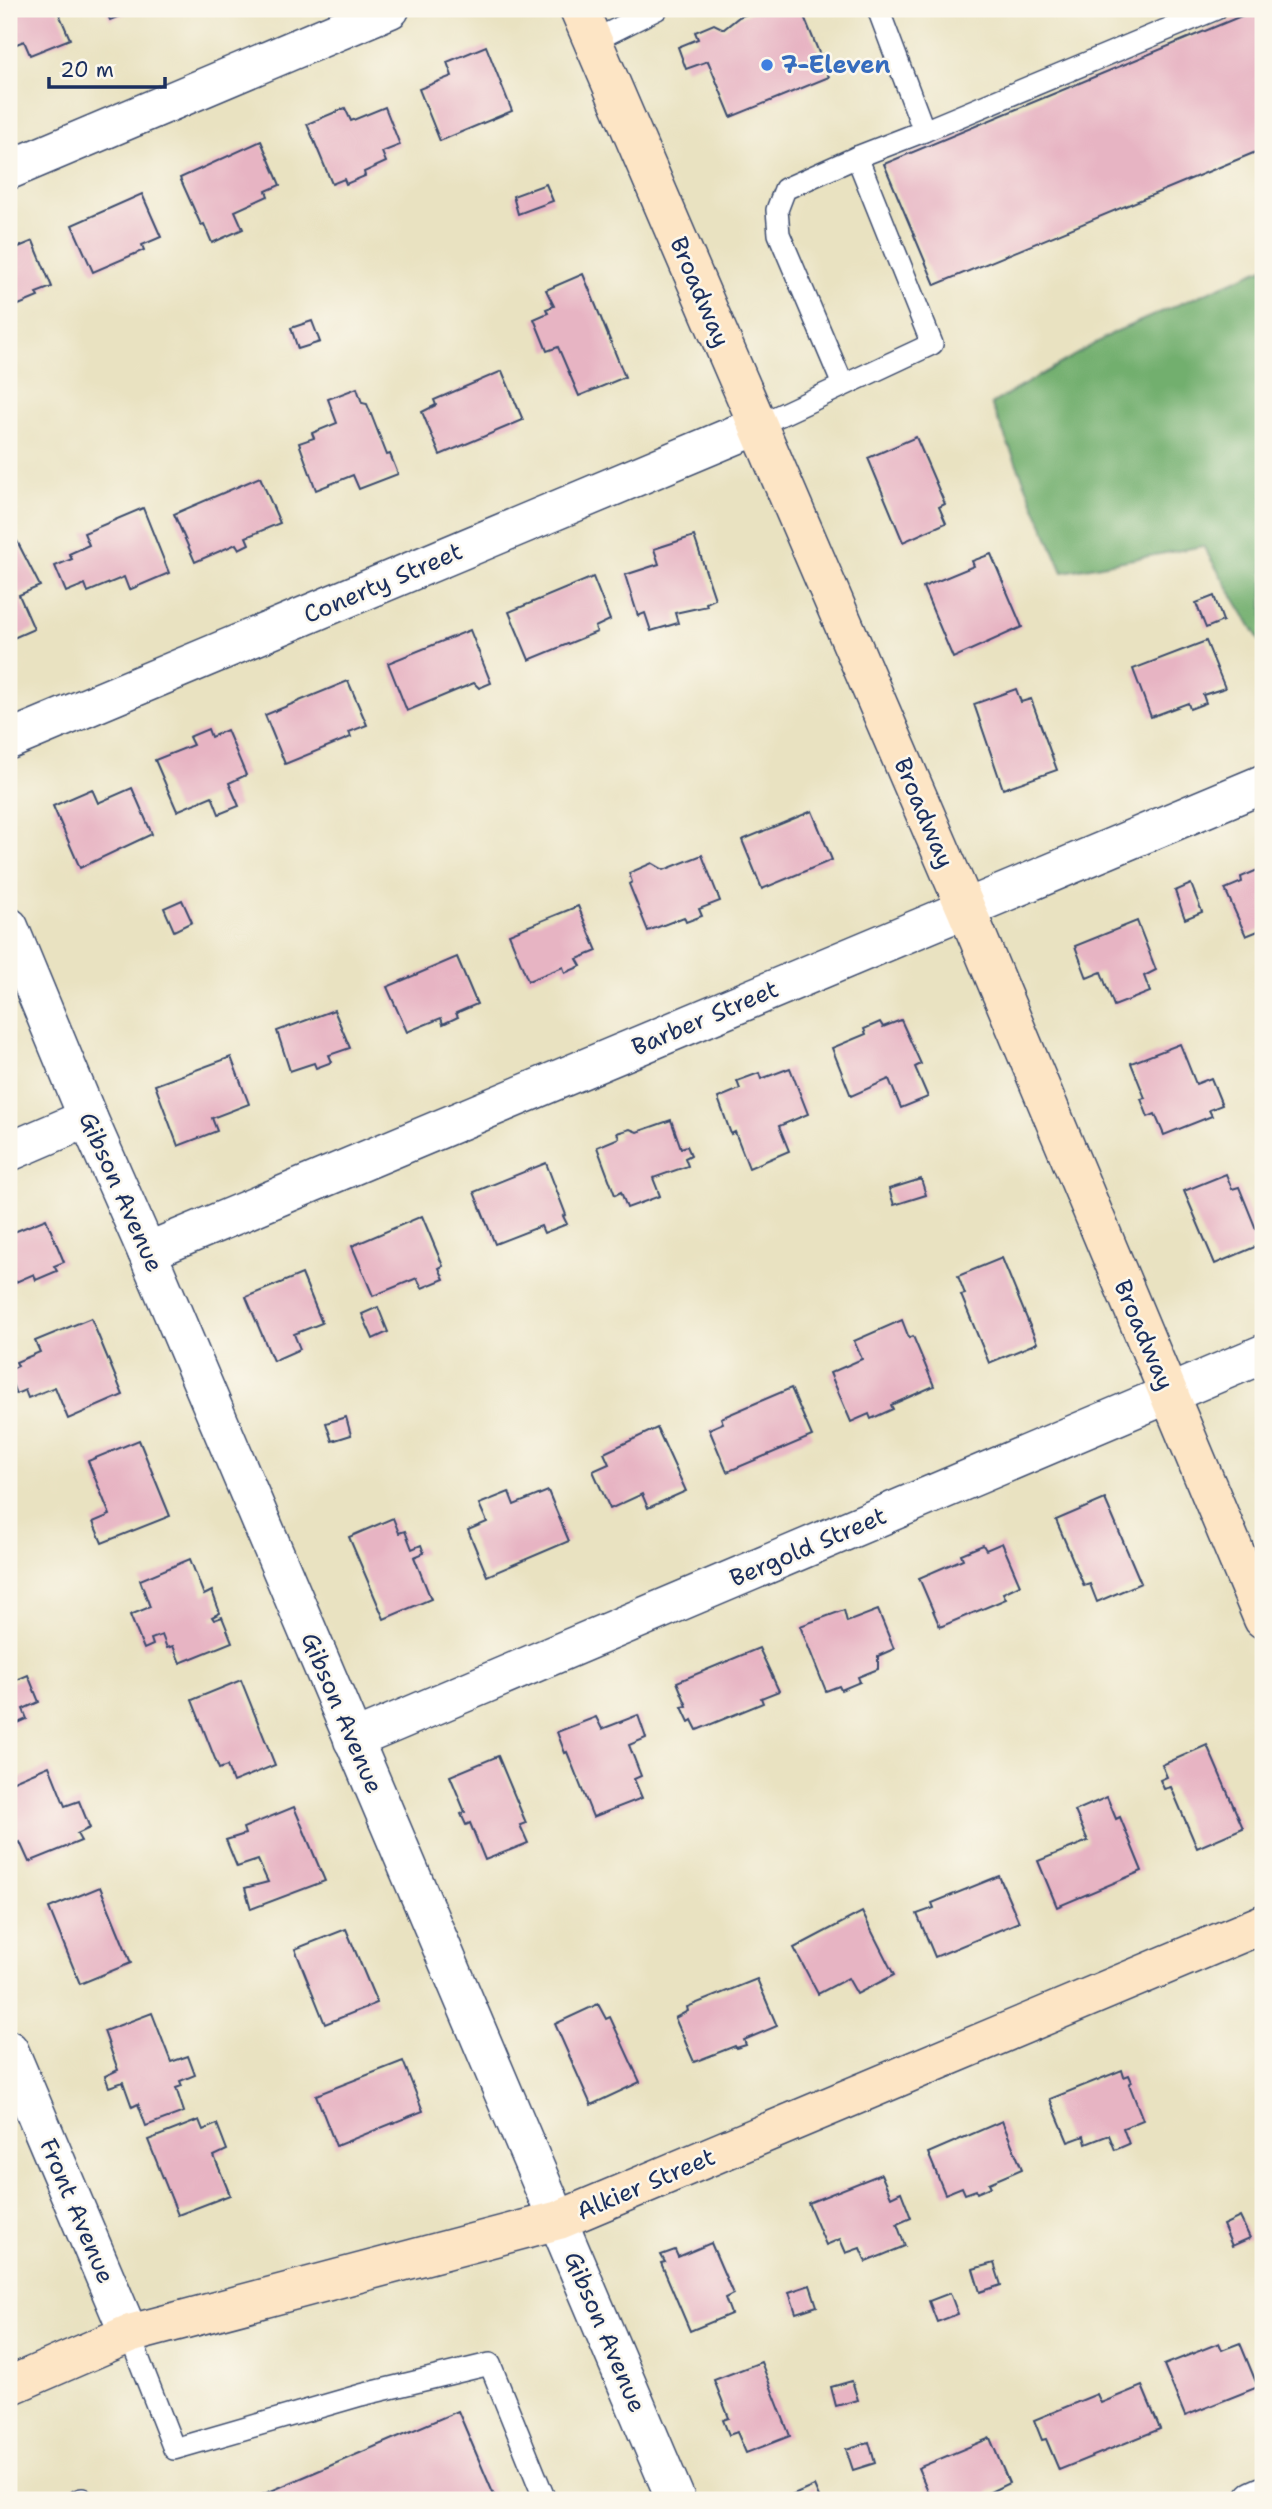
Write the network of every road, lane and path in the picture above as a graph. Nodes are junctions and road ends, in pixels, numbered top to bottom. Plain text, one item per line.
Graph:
1 (390, 9) edge
2 (657, 9) edge
3 (878, 9) edge
4 (1216, 9) edge
5 (586, 25) edge
6 (924, 131) junction
7 (856, 157) junction
8 (9, 170) edge
9 (843, 385) junction
10 (757, 426) junction
11 (9, 740) edge
12 (1263, 784) edge
13 (966, 909) junction
14 (9, 927) edge
15 (88, 1118) junction
16 (9, 1152) edge
17 (147, 1252) junction
18 (1263, 1354) edge
19 (1168, 1394) junction
20 (1263, 1619) edge
21 (353, 1740) junction
22 (1263, 1924) edge
23 (9, 2050) edge
24 (559, 2220) junction
25 (129, 2334) junction
26 (9, 2386) edge
27 (1263, 2496) edge
28 (545, 2500) edge
29 (676, 2500) edge
30 (1254, 2500) edge

1 - 8 street
2 - 5 lane
3 - 6 lane
4 - 6 lane
5 - 10 street, Broadway
6 - 7 lane
7 - 9 lane
7 - 9 lane
9 - 10 lane
10 - 11 street, Conerty Street
10 - 13 street, Broadway
12 - 13 street, Barber Street
13 - 17 street, Barber Street
13 - 19 street, Broadway
14 - 15 street, Gibson Avenue
15 - 16 street
15 - 17 street, Gibson Avenue
17 - 21 street, Gibson Avenue
18 - 19 street, Bergold Street
19 - 20 street, Broadway
19 - 21 street, Bergold Street
21 - 24 street, Gibson Avenue
22 - 24 street, Alkier Street
23 - 25 street, Front Avenue
24 - 25 street, Alkier Street
24 - 29 street, Gibson Avenue
25 - 26 street, Alkier Street
25 - 28 lane
27 - 30 street

